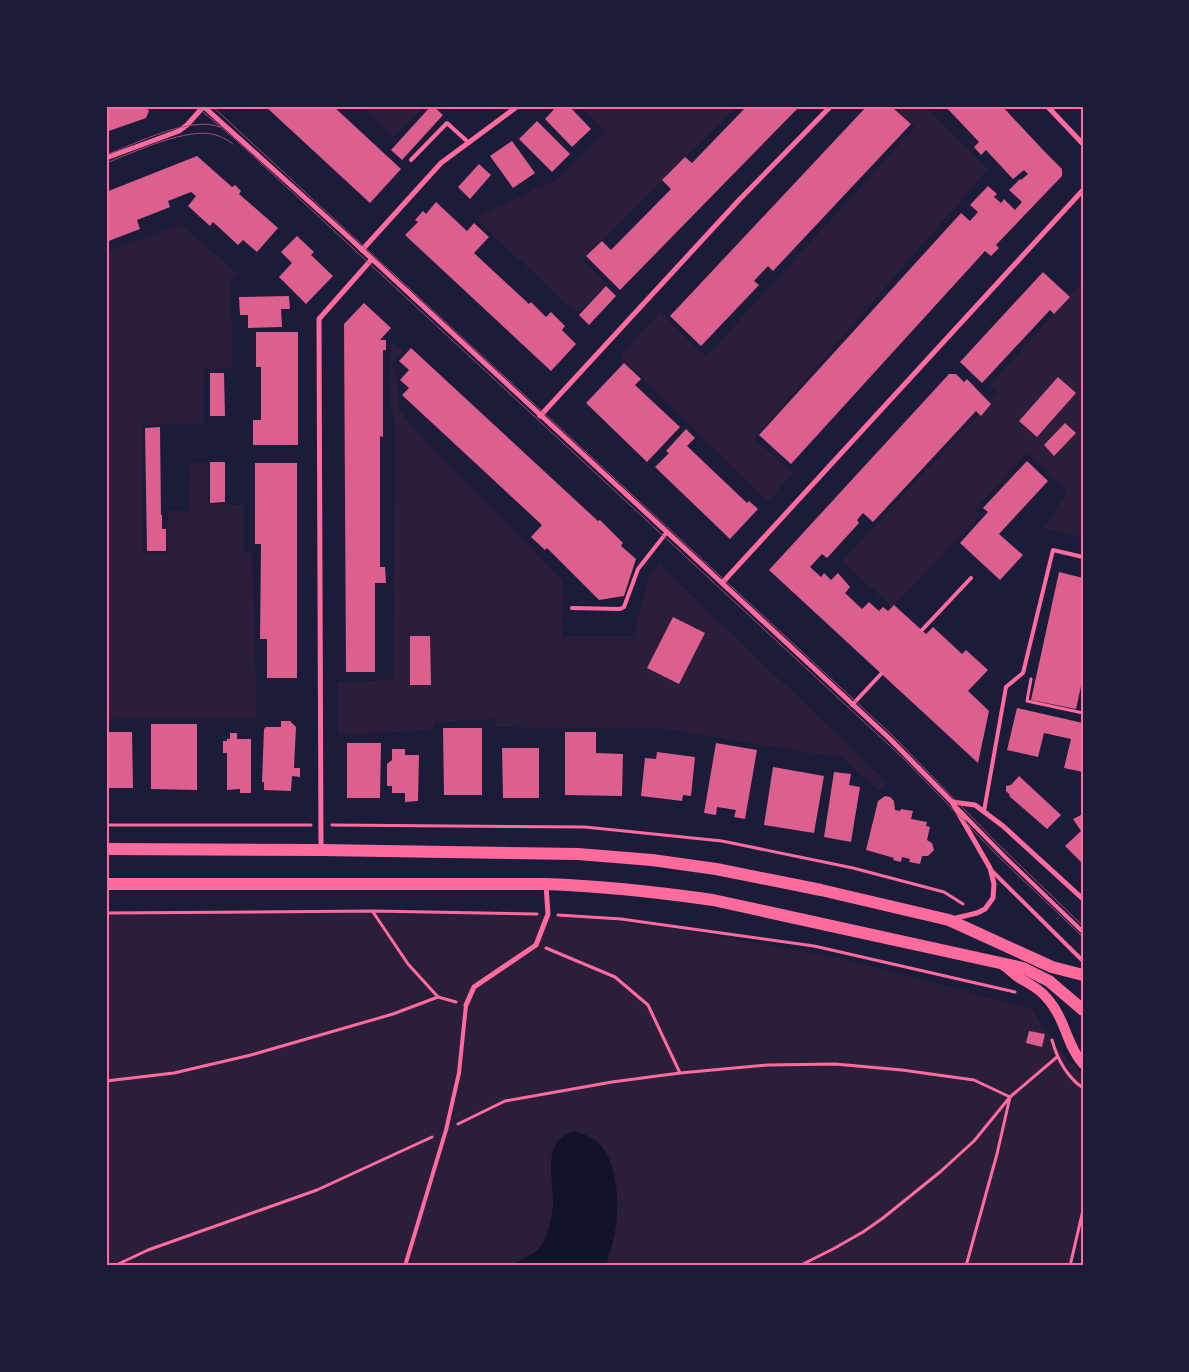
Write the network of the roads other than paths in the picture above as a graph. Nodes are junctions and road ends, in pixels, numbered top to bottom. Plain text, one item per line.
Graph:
1 (204, 106) edge
2 (518, 106) edge
3 (831, 106) edge
4 (1047, 106) edge
5 (469, 143) junction
6 (1083, 144) edge
7 (106, 158) edge
8 (412, 160) dead end
9 (1083, 190) edge
10 (362, 250) junction
11 (372, 259) junction
12 (540, 416) junction
13 (667, 532) junction
14 (1083, 557) edge
15 (970, 578) dead end
16 (722, 583) junction
17 (572, 608) dead end
18 (922, 630) dead end
19 (881, 674) dead end
20 (852, 704) junction
21 (952, 802) junction
22 (984, 811) junction
23 (106, 849) edge
24 (321, 850) junction
25 (990, 868) junction
26 (106, 884) edge
27 (546, 884) junction
28 (1083, 899) edge
29 (949, 920) junction
30 (1083, 932) edge
31 (1083, 961) edge
32 (1003, 965) junction
33 (1083, 975) edge
34 (466, 1005) joint
35 (1083, 1010) edge
36 (1083, 1064) edge
37 (405, 1266) edge

1 - 7 street
1 - 10 street
2 - 5 street
3 - 12 street
4 - 6 street
5 - 8 lane
5 - 10 street
9 - 16 street
10 - 11 street
11 - 12 street
11 - 24 street
12 - 13 street
13 - 16 street
13 - 17 lane
14 - 22 lane
15 - 18 lane
16 - 20 street
19 - 20 lane
20 - 21 street
21 - 22 street
21 - 25 street
21 - 30 lane
22 - 28 street
23 - 24 main road
24 - 29 main road
25 - 29 street
25 - 31 lane
26 - 27 main road
27 - 32 main road
27 - 34 street
29 - 33 main road
32 - 35 main road
32 - 36 main road
34 - 37 lane

